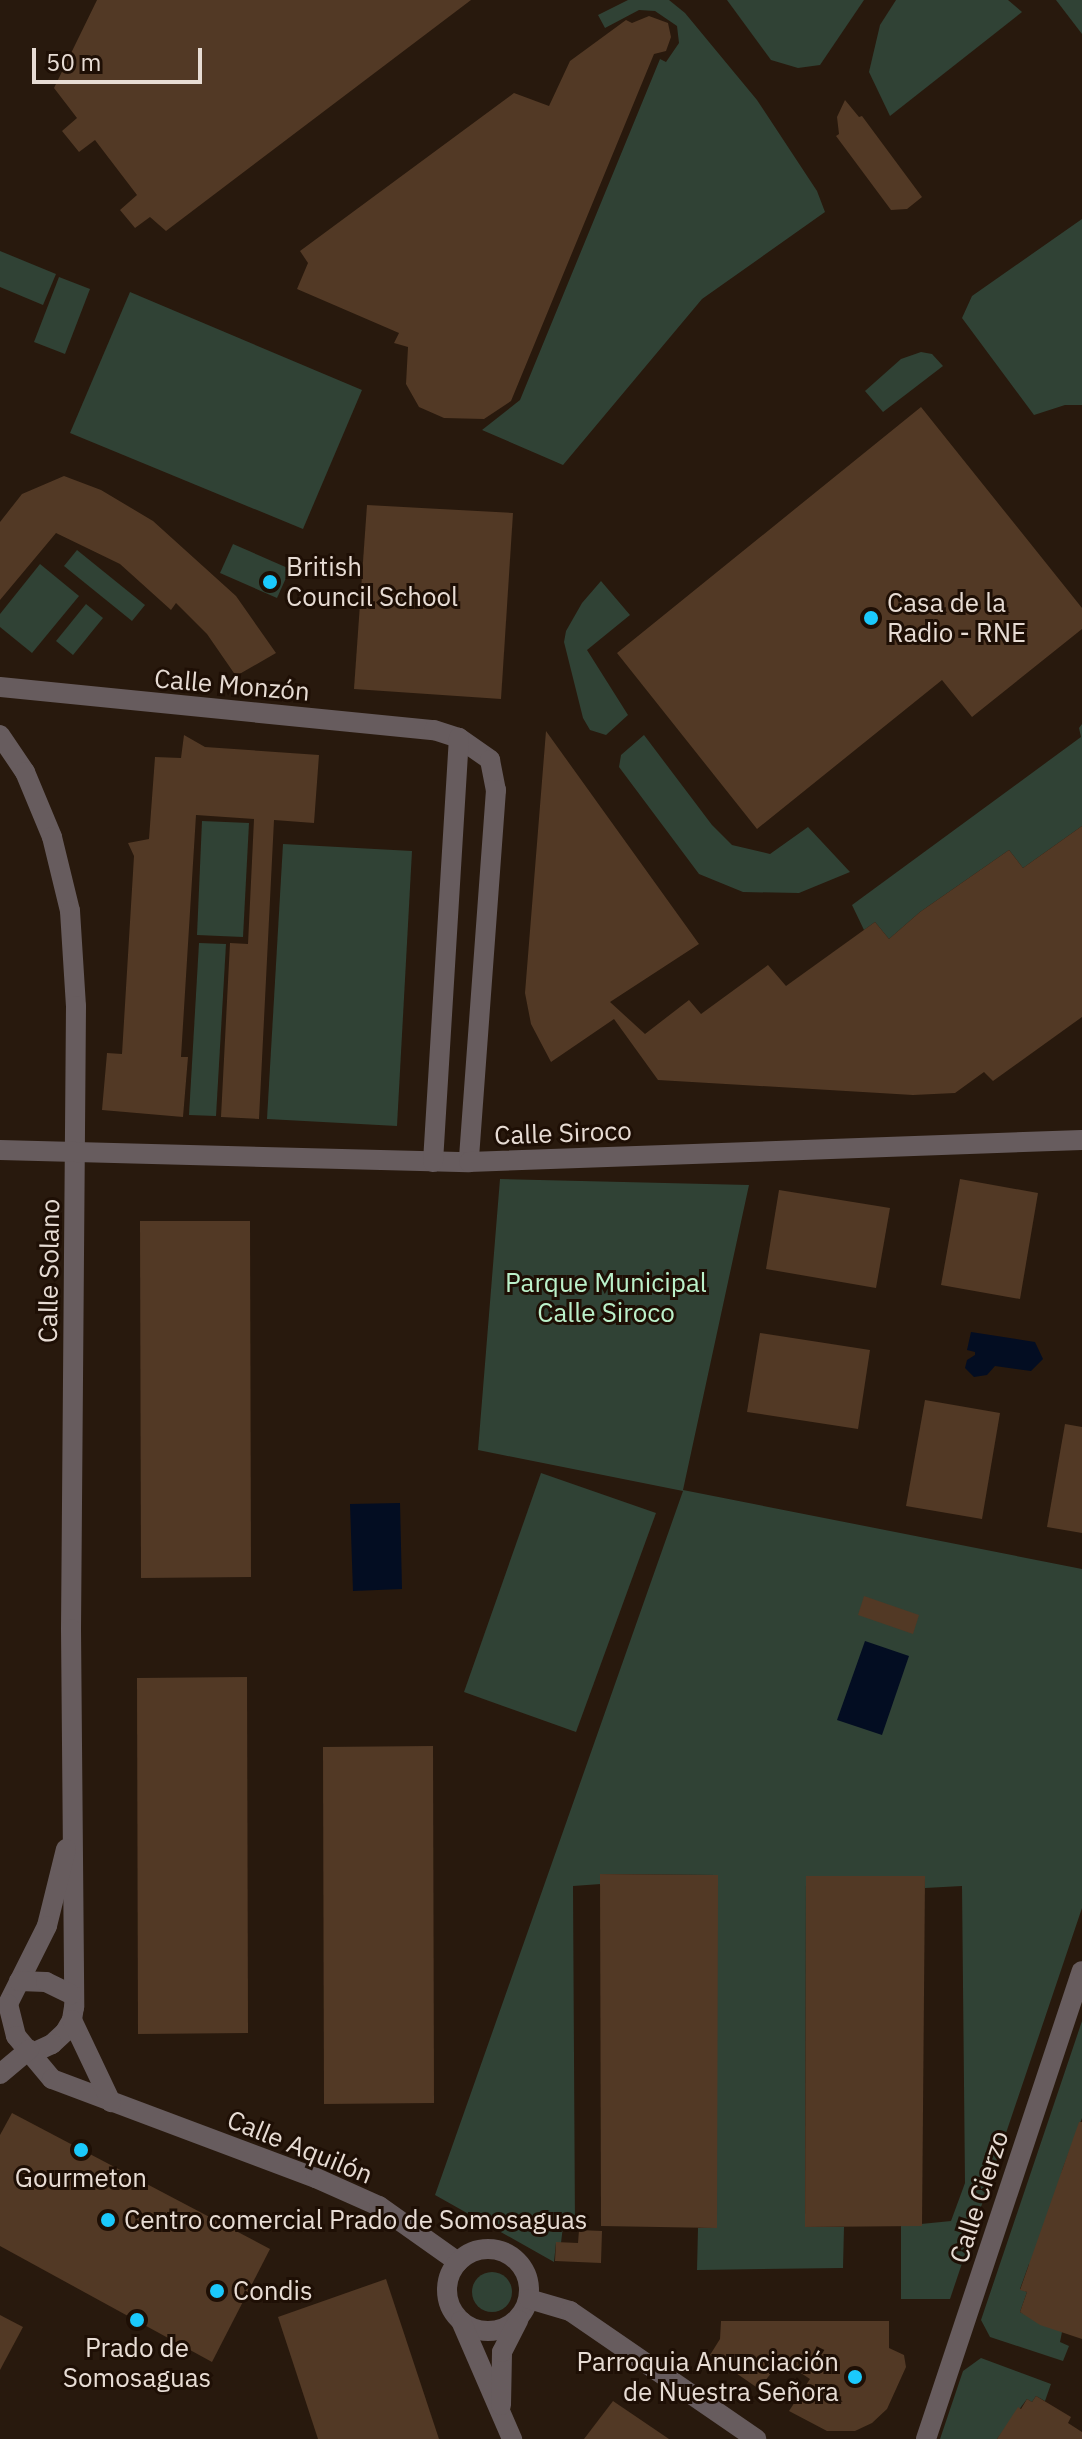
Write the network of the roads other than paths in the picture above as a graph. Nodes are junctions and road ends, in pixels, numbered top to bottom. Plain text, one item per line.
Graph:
1 (0, 687) edge
2 (0, 735) edge
3 (459, 738) junction
4 (1082, 1140) edge
5 (0, 1150) edge
6 (76, 1151) junction
7 (433, 1162) junction
8 (469, 1162) junction
9 (72, 1824) junction
10 (1082, 1971) edge
11 (19, 1981) junction
12 (71, 1994) junction
13 (4, 2012) edge
14 (72, 2020) junction
15 (31, 2052) junction
16 (0, 2074) edge
17 (111, 2102) junction
18 (458, 2262) junction
19 (525, 2307) junction
20 (461, 2321) junction
21 (501, 2409) junction
22 (512, 2439) edge
23 (756, 2439) edge
24 (926, 2439) edge

1 - 3 street, Calle Monzón
2 - 6 street, Calle Solano
3 - 7 street
3 - 8 street, Calle Monzón
4 - 8 street, Calle Siroco
5 - 6 street, Calle Siroco
6 - 7 street, Calle Siroco
6 - 9 street, Calle Solano
7 - 8 street, Calle Siroco
9 - 11 street, Calle Solano
9 - 12 street, Calle Solano
10 - 24 street, Calle Cierzo
11 - 12 street
11 - 13 street, Calle Solano
12 - 14 street, Calle Solano
13 - 15 street, Calle Solano
14 - 15 street
14 - 17 street
15 - 16 street
15 - 17 street, Calle Aquilón
17 - 18 street, Calle Aquilón
18 - 19 street
18 - 20 street
19 - 20 street
19 - 21 street
19 - 23 street
20 - 21 street
21 - 22 street

